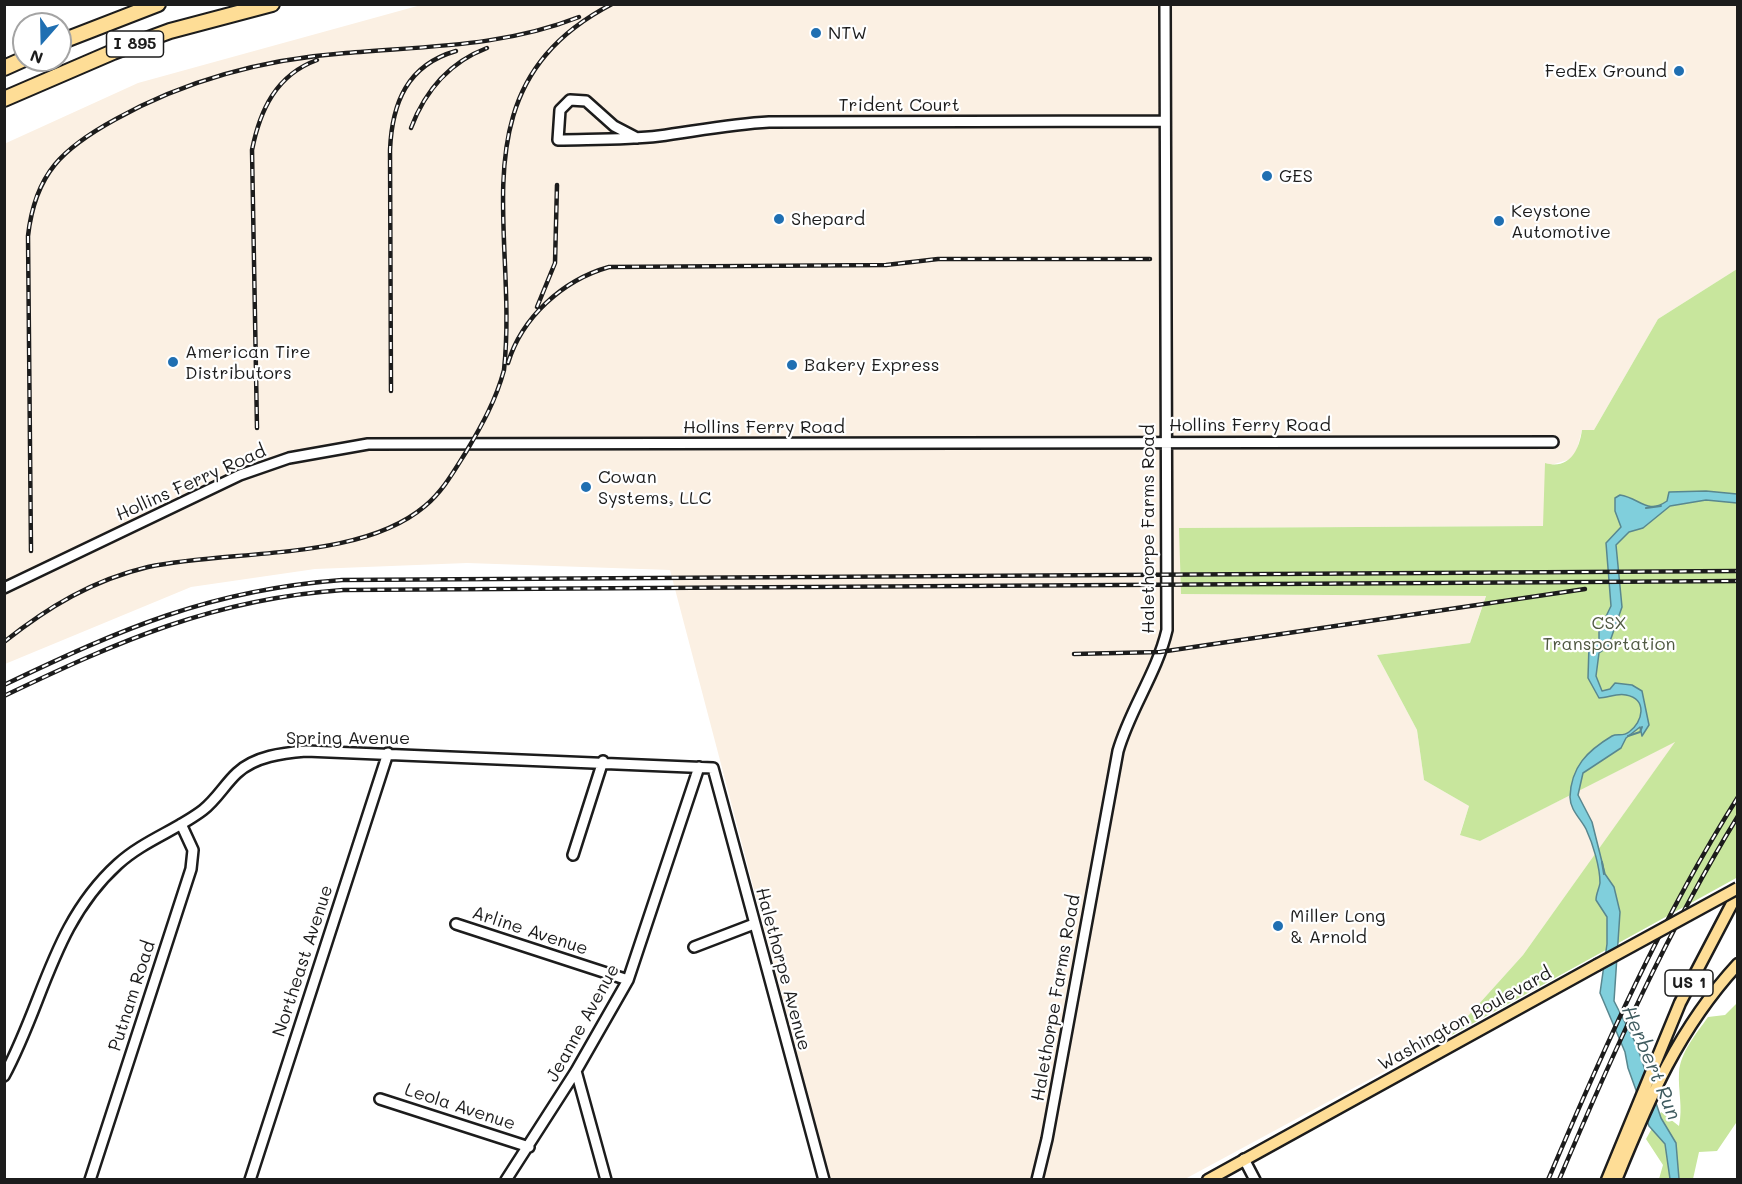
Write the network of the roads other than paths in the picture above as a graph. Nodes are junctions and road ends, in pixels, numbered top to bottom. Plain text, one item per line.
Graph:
1 (158, 4) edge
2 (272, 4) edge
3 (1164, 4) edge
4 (72, 37) edge
5 (4, 99) edge
6 (1163, 121) junction
7 (637, 138) junction
8 (1165, 442) junction
9 (1553, 442) dead end
10 (4, 588) edge
11 (388, 753) junction
12 (603, 761) junction
13 (699, 767) junction
14 (713, 768) joint
15 (182, 824) junction
16 (573, 855) dead end
17 (1737, 890) edge
18 (456, 924) dead end
19 (754, 924) junction
20 (694, 947) dead end
21 (1737, 964) edge
22 (628, 980) junction
23 (576, 1071) junction
24 (4, 1076) edge
25 (380, 1099) dead end
26 (529, 1147) junction
27 (1244, 1160) junction
28 (90, 1179) edge
29 (250, 1179) edge
30 (506, 1179) edge
31 (606, 1179) edge
32 (824, 1179) edge
33 (1037, 1179) edge
34 (1208, 1179) edge
35 (1255, 1179) edge
36 (1607, 1179) edge
37 (1616, 1179) edge

1 - 4 highway, I 895
2 - 5 highway, I 895
3 - 6 street, Halethorpe Farms Road
6 - 7 street, Trident Court
6 - 8 street, Halethorpe Farms Road
7 - 7 street, Trident Court
8 - 9 street, Hollins Ferry Road
8 - 10 street, Hollins Ferry Road
8 - 33 street, Halethorpe Farms Road
11 - 12 street, Spring Avenue
11 - 15 street, Spring Avenue
11 - 29 street, Northeast Avenue
12 - 13 street, Spring Avenue
12 - 16 street
13 - 14 street, Spring Avenue
13 - 22 street, Jeanne Avenue
14 - 19 street, Halethorpe Avenue
15 - 24 street, Spring Avenue
15 - 28 street, Putnam Road
17 - 27 main road, Washington Boulevard, bridge
17 - 36 main road, US 1
18 - 22 street, Arline Avenue
19 - 20 street
19 - 32 street, Halethorpe Avenue
21 - 37 main road, US 1
22 - 23 street, Jeanne Avenue
23 - 26 street, Jeanne Avenue
23 - 31 street
25 - 26 street, Leola Avenue
26 - 30 street, Jeanne Avenue
27 - 34 main road, Washington Boulevard
27 - 35 street

